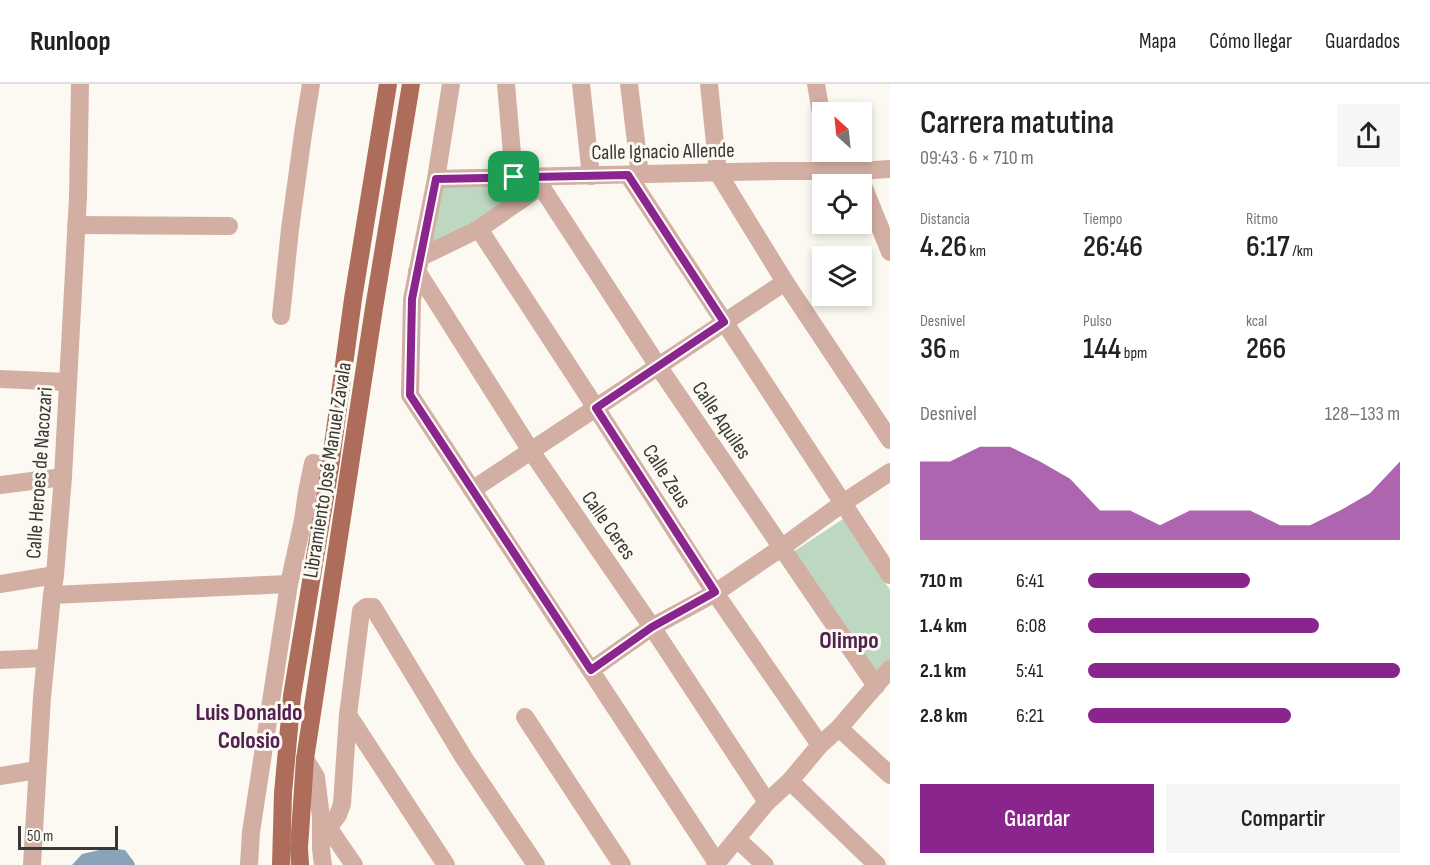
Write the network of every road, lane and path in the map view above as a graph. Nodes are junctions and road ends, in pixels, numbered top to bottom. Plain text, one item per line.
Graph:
1 (80, 84) edge
2 (311, 84) edge
3 (388, 84) edge
4 (411, 84) edge
5 (451, 84) edge
6 (506, 84) edge
7 (581, 84) edge
8 (629, 84) edge
9 (709, 84) edge
10 (816, 84) edge
11 (819, 102) edge
12 (830, 162) edge
13 (890, 169) edge
14 (831, 171) junction
15 (857, 171) junction
16 (718, 173) junction
17 (634, 175) junction
18 (591, 176) junction
19 (514, 177) junction
20 (436, 179) junction
21 (538, 182) junction
22 (76, 225) junction
23 (229, 226) dead end
24 (479, 229) junction
25 (890, 252) edge
26 (419, 264) junction
27 (785, 282) junction
28 (281, 316) dead end
29 (724, 322) junction
30 (658, 366) junction
31 (0, 379) edge
32 (68, 382) junction
33 (596, 408) junction
34 (890, 440) edge
35 (531, 451) junction
36 (321, 465) junction
37 (890, 472) edge
38 (63, 477) junction
39 (0, 485) edge
40 (472, 490) junction
41 (843, 503) junction
42 (781, 548) junction
43 (890, 574) edge
44 (55, 575) junction
45 (0, 584) edge
46 (289, 584) junction
47 (715, 592) junction
48 (52, 595) junction
49 (652, 627) junction
50 (46, 658) junction
51 (0, 660) edge
52 (890, 669) edge
53 (591, 670) junction
54 (876, 686) junction
55 (348, 715) junction
56 (525, 717) dead end
57 (839, 728) junction
58 (820, 745) junction
59 (305, 759) junction
60 (37, 770) junction
61 (890, 775) edge
62 (0, 776) edge
63 (790, 781) junction
64 (767, 802) junction
65 (325, 823) junction
66 (737, 839) junction
67 (716, 864) edge
68 (32, 865) edge
69 (249, 865) edge
70 (281, 865) edge
71 (300, 865) edge
72 (323, 865) edge
73 (354, 865) edge
74 (446, 865) edge
75 (536, 865) edge
76 (622, 865) edge
77 (765, 865) edge
78 (877, 865) edge

1 - 22 street, Calle Heroes de Nacozari
2 - 28 street
3 - 36 main road, Libramiento José Manuel Zavala
4 - 59 main road, Libramiento José Manuel Zavala
5 - 20 street
6 - 19 street
7 - 18 street
8 - 17 street
9 - 16 street
10 - 11 street
12 - 14 street
13 - 15 street, Calle Ignacio Allende
14 - 15 street, Calle Ignacio Allende
14 - 16 street, Calle Ignacio Allende
15 - 25 street
16 - 17 street, Calle Ignacio Allende
16 - 27 street
17 - 18 street, Calle Ignacio Allende
17 - 29 street
18 - 21 street, Calle Ignacio Allende
19 - 20 street, Calle Ignacio Allende
19 - 21 street, Calle Ignacio Allende
20 - 26 street
21 - 24 street
21 - 30 street, Calle Aquiles
22 - 23 street
22 - 32 street, Calle Heroes de Nacozari
24 - 26 street
24 - 33 street, Calle Zeus
26 - 35 street, Calle Ceres
26 - 40 street
27 - 29 street
27 - 34 street
29 - 30 street
29 - 41 street
30 - 33 street
30 - 42 street, Calle Aquiles
31 - 32 street
32 - 38 street, Calle Heroes de Nacozari
33 - 35 street
33 - 47 street, Calle Zeus
35 - 40 street
35 - 49 street, Calle Ceres
36 - 46 street
36 - 70 main road, Libramiento José Manuel Zavala
37 - 41 street
38 - 39 street
38 - 44 street, Calle Heroes de Nacozari
40 - 53 street
41 - 42 street
41 - 43 street
42 - 47 street
42 - 54 street, Calle Aquiles
44 - 45 street
44 - 48 street, Calle Heroes de Nacozari
46 - 48 street
46 - 69 street
47 - 49 street
47 - 58 street, Calle Zeus
48 - 50 street, Calle Heroes de Nacozari
49 - 53 street
49 - 64 street, Calle Ceres
50 - 51 street
50 - 60 street, Calle Heroes de Nacozari
52 - 54 street
53 - 67 street
54 - 57 street
55 - 65 street
55 - 74 street
55 - 75 street
56 - 76 street
57 - 58 street
57 - 61 street
58 - 63 street
59 - 65 street
59 - 71 main road, Libramiento José Manuel Zavala
60 - 62 street
60 - 68 street, Calle Heroes de Nacozari
63 - 64 street
63 - 78 street
64 - 66 street
65 - 72 street
65 - 73 street
66 - 67 street
66 - 77 street

